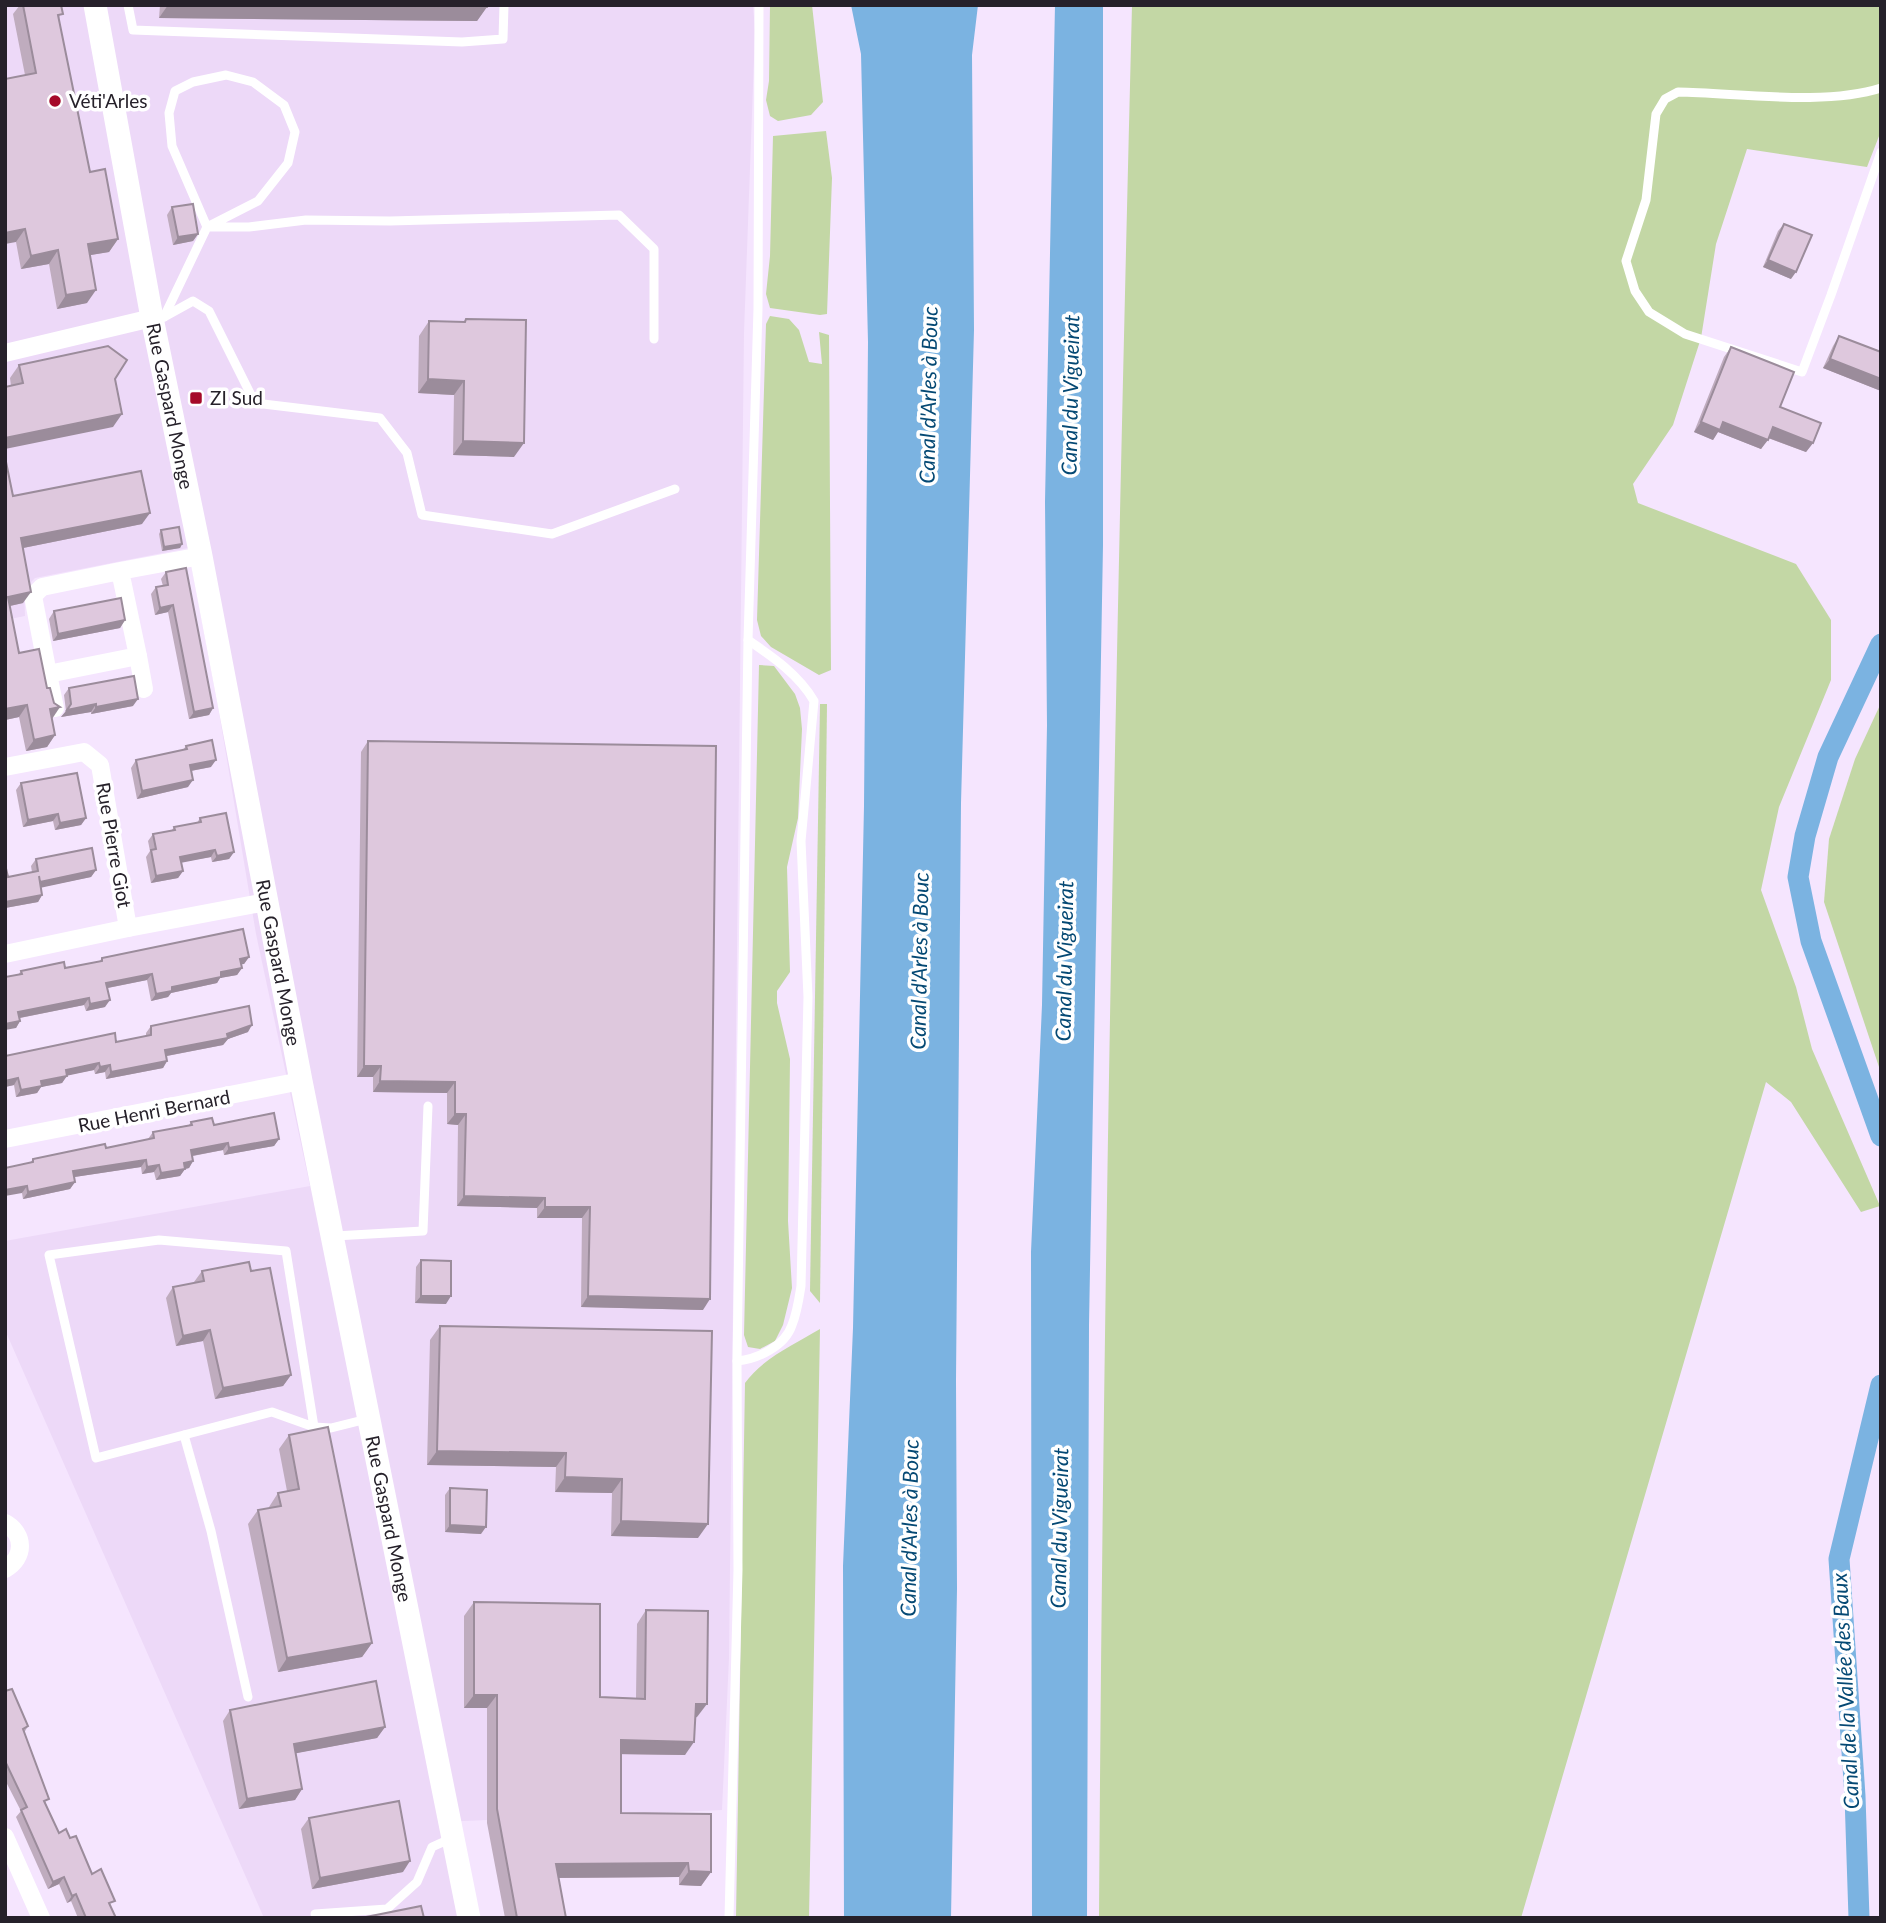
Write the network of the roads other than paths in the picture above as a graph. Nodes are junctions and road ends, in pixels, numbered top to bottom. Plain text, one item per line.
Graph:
1 (95, 5) edge
2 (128, 5) edge
3 (504, 5) edge
4 (759, 5) edge
5 (1881, 88) edge
6 (1881, 152) edge
7 (207, 227) junction
8 (158, 317) junction
9 (654, 339) dead end
10 (5, 353) edge
11 (675, 489) dead end
12 (201, 556) junction
13 (120, 571) junction
14 (748, 640) junction
15 (138, 656) junction
16 (48, 674) junction
17 (144, 689) dead end
18 (55, 708) edge
19 (5, 767) edge
20 (267, 902) junction
21 (128, 928) junction
22 (5, 954) edge
23 (302, 1081) junction
24 (428, 1107) dead end
25 (5, 1139) edge
26 (333, 1236) junction
27 (737, 1361) junction
28 (369, 1419) junction
29 (314, 1427) junction
30 (184, 1435) junction
31 (5, 1523) edge
32 (5, 1569) edge
33 (248, 1697) dead end
34 (5, 1837) edge
35 (454, 1837) junction
36 (315, 1914) dead end
37 (41, 1918) edge
38 (469, 1918) edge
39 (729, 1918) edge

1 - 8 street, Rue Gaspard Monge
2 - 3 lane
4 - 14 lane
5 - 6 lane
7 - 7 lane
7 - 8 lane
7 - 9 lane
8 - 10 street
8 - 11 lane
8 - 12 street, Rue Gaspard Monge
12 - 13 street
12 - 20 street, Rue Gaspard Monge
13 - 15 street
13 - 16 street
14 - 27 lane
14 - 27 lane
15 - 16 street
15 - 17 street
16 - 18 street
19 - 21 street, Rue Pierre Giot
20 - 21 street, Rue Pierre Giot
20 - 23 street, Rue Gaspard Monge
21 - 22 street
23 - 25 street, Rue Henri Bernard
23 - 26 street, Rue Gaspard Monge
24 - 26 lane
26 - 28 street, Rue Gaspard Monge
27 - 39 lane
28 - 29 lane
28 - 35 street, Rue Gaspard Monge
29 - 30 lane
29 - 30 lane
30 - 33 lane
31 - 32 street
34 - 37 street
35 - 36 lane
35 - 38 street, Rue Gaspard Monge

